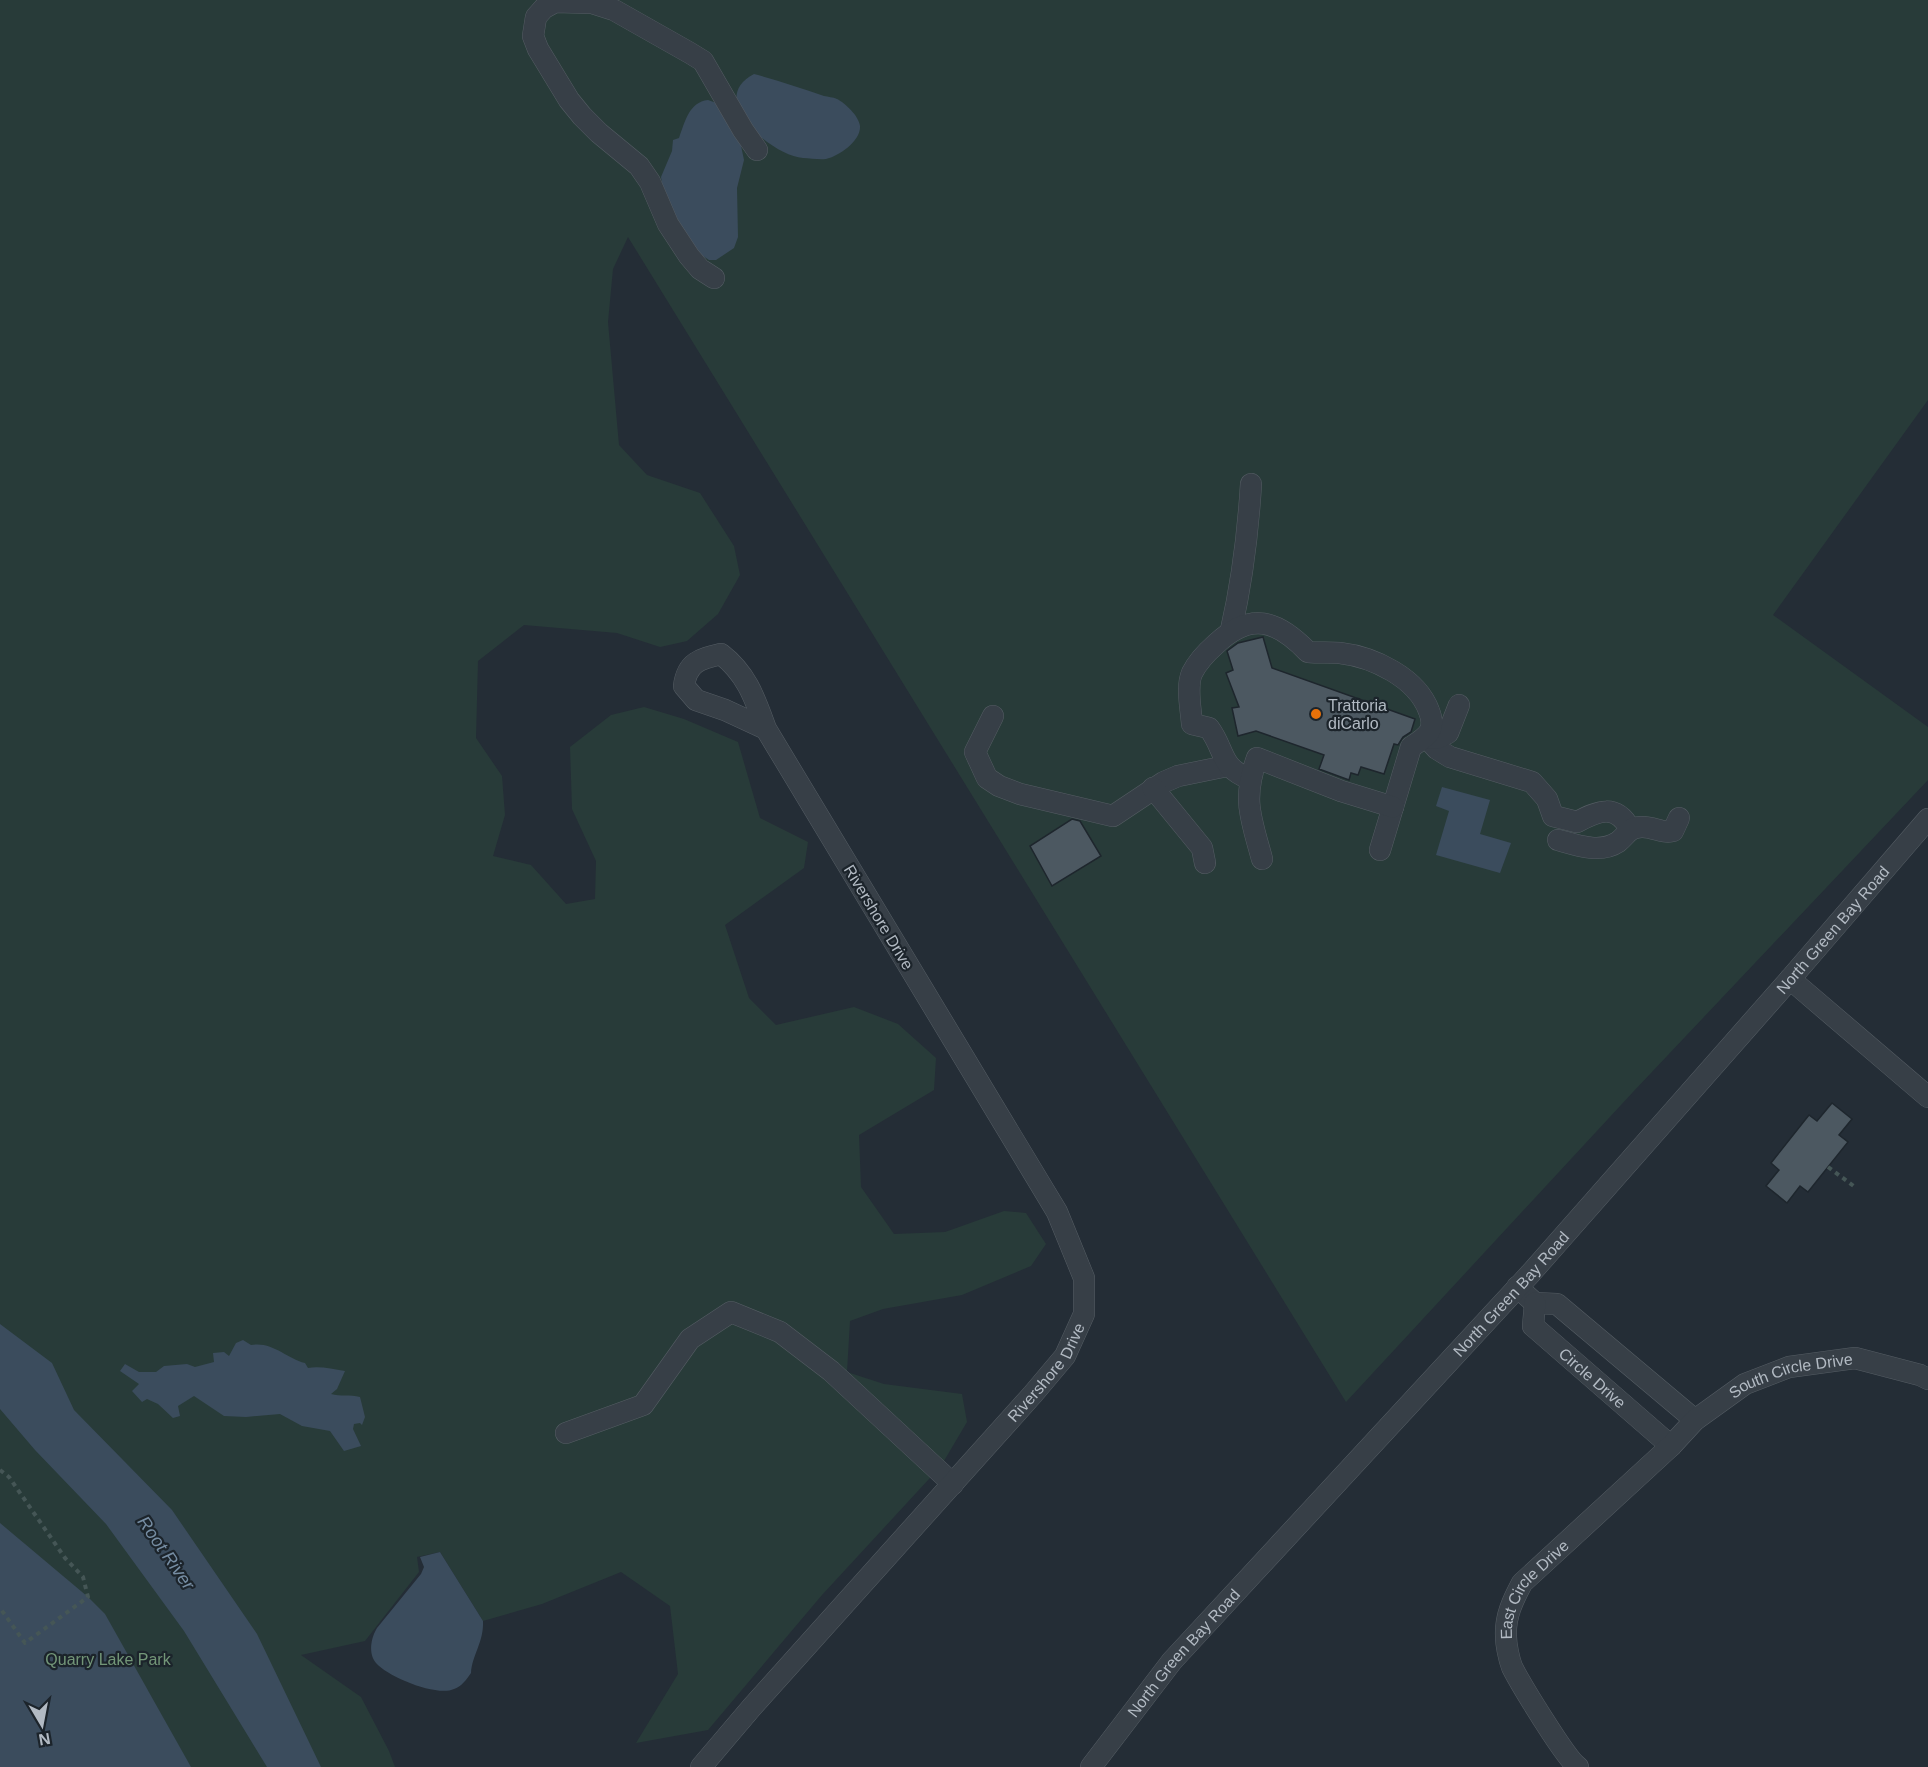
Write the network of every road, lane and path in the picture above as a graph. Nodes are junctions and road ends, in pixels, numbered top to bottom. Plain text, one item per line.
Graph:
1 (758, 150) dead end
2 (714, 278) dead end
3 (1251, 484) dead end
4 (1231, 630) junction
5 (1459, 705) dead end
6 (993, 716) dead end
7 (766, 729) dead end
8 (1427, 738) junction
9 (1227, 766) junction
10 (1250, 779) junction
11 (1153, 788) junction
12 (1394, 807) junction
13 (1678, 818) dead end
14 (1928, 819) edge
15 (1630, 829) junction
16 (1558, 840) dead end
17 (1380, 850) dead end
18 (1262, 859) dead end
19 (1205, 863) dead end
20 (1790, 979) junction
21 (1928, 1097) edge
22 (1828, 1167) dead end
23 (1855, 1186) dead end
24 (1517, 1287) junction
25 (1535, 1303) junction
26 (1928, 1378) edge
27 (1695, 1420) junction
28 (566, 1433) dead end
29 (1671, 1446) junction
30 (0, 1470) edge
31 (953, 1484) junction
32 (0, 1608) edge
33 (1576, 1765) edge
34 (701, 1767) edge
35 (1091, 1767) edge

1 - 2 street
3 - 4 street
4 - 8 street
4 - 9 street
5 - 8 street
6 - 11 street
7 - 31 street, Rivershore Drive
8 - 12 street
8 - 15 street
9 - 10 street
9 - 11 street
10 - 12 street
10 - 18 street
11 - 19 street
12 - 17 street
13 - 15 street
14 - 20 street, North Green Bay Road
15 - 16 street
20 - 21 street
20 - 24 street, North Green Bay Road
22 - 23 path
24 - 25 street, Circle Drive
24 - 35 street, North Green Bay Road
25 - 27 street, Circle Drive
25 - 29 street, Circle Drive
26 - 27 street, South Circle Drive
27 - 29 street, South Circle Drive
28 - 31 street
29 - 33 street, East Circle Drive
30 - 32 path
31 - 34 street, Rivershore Drive

